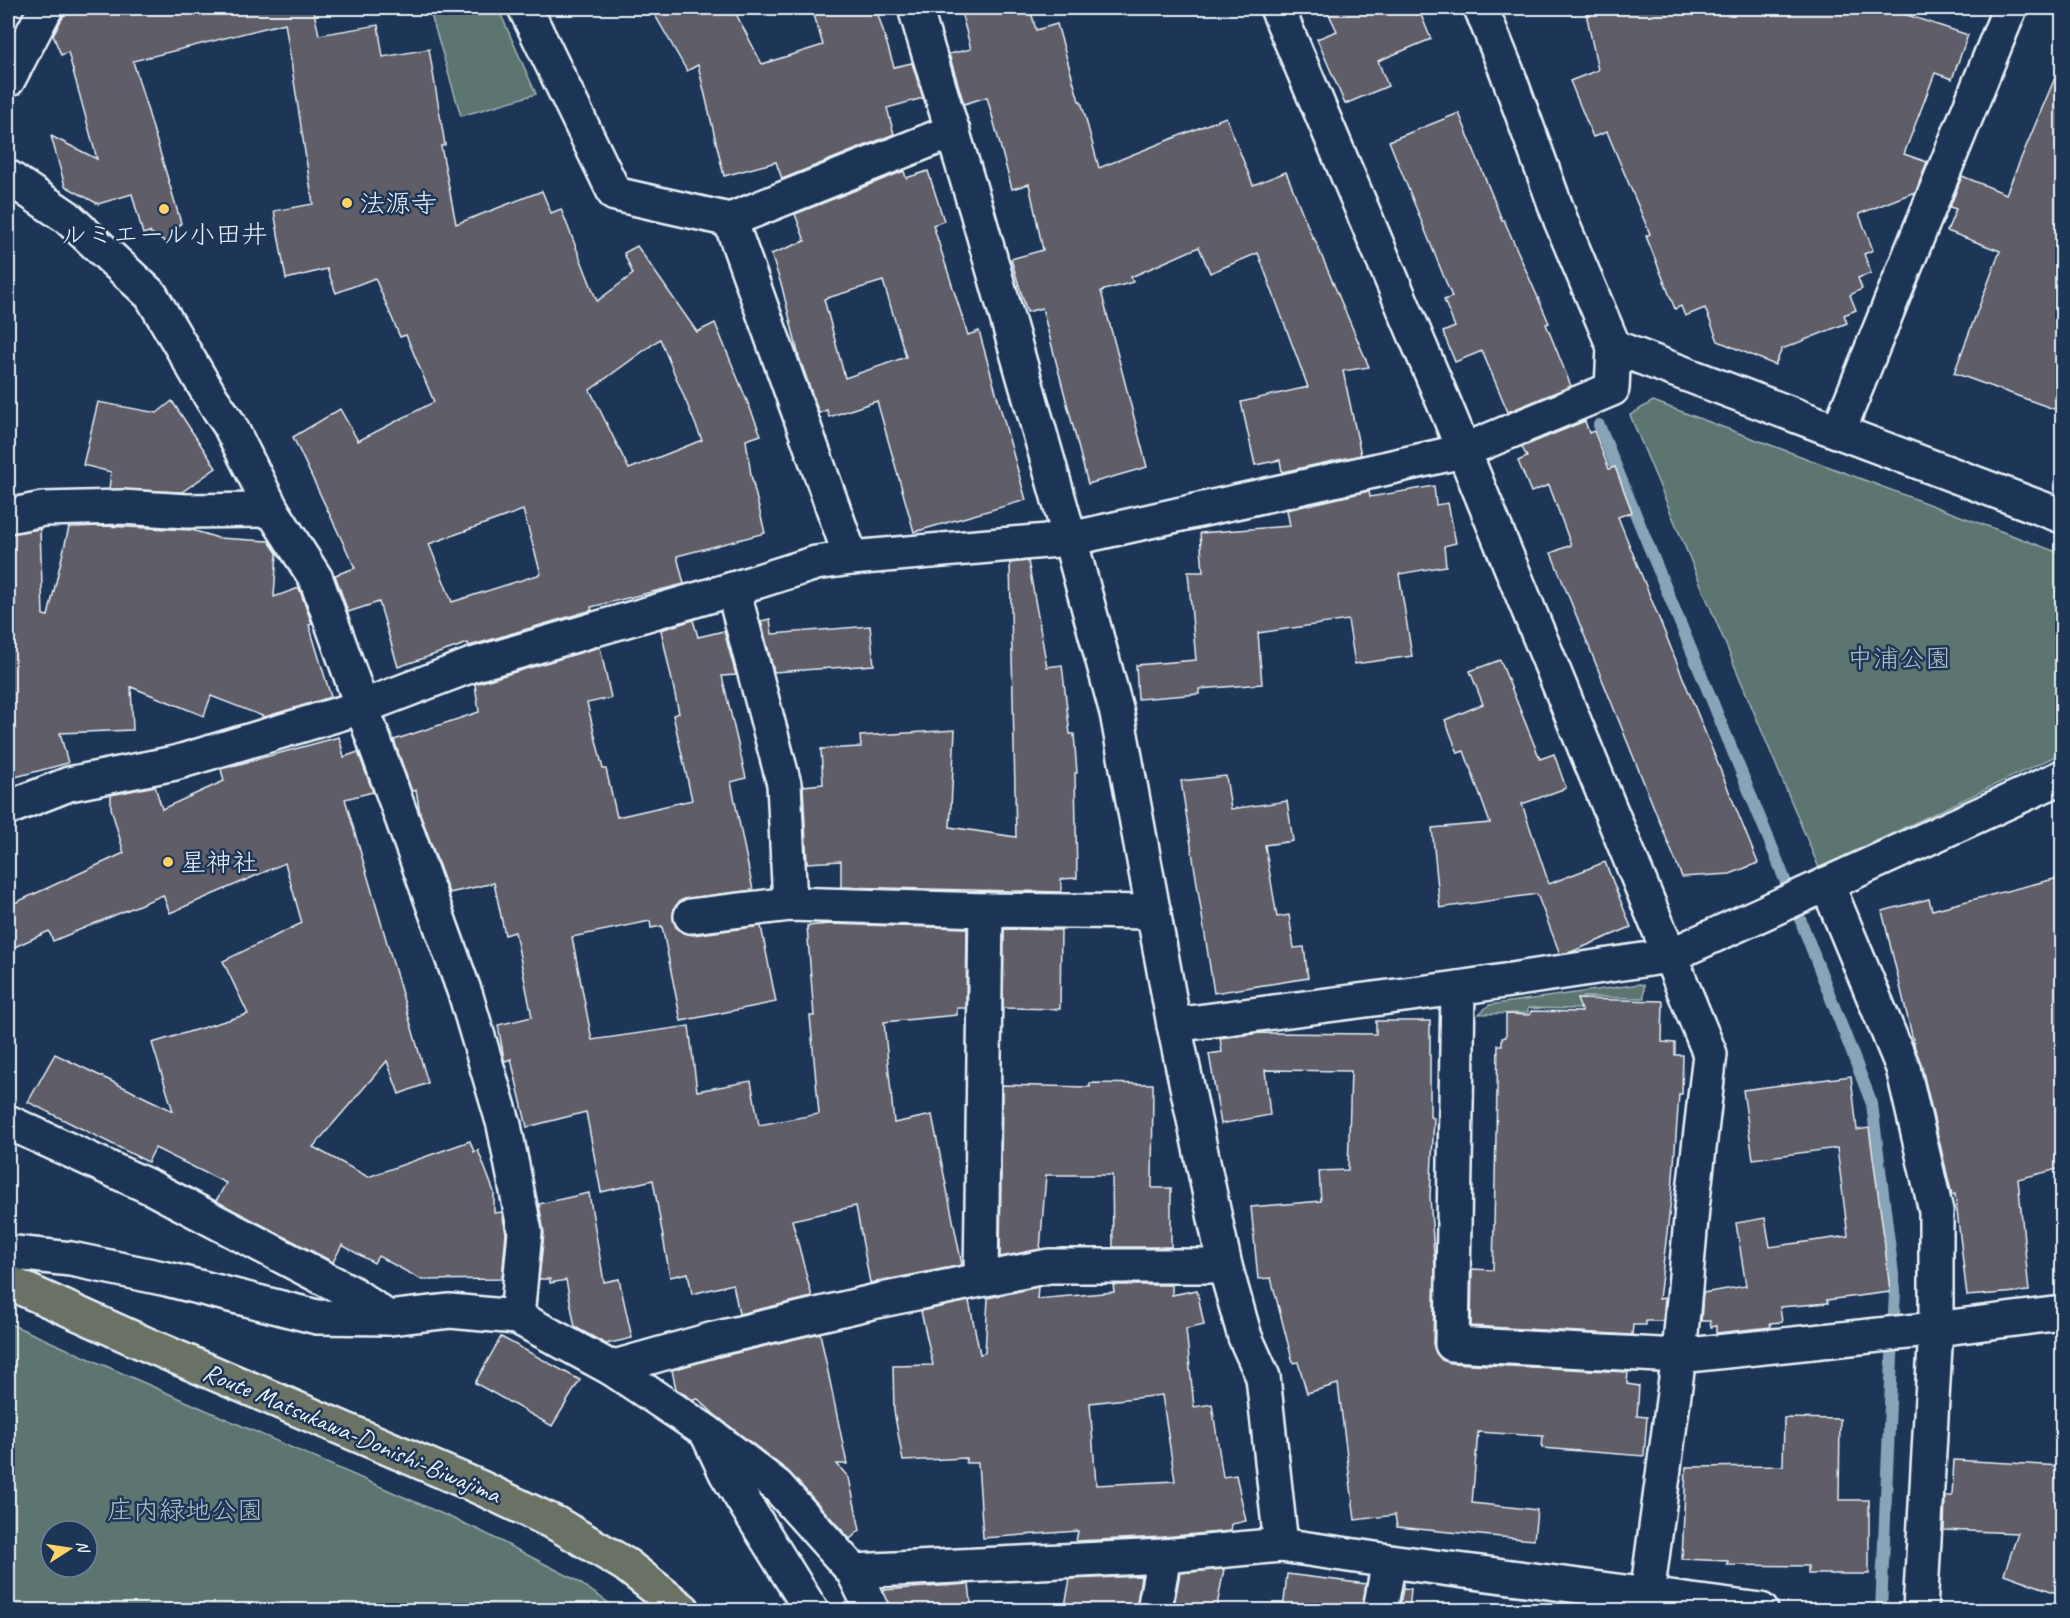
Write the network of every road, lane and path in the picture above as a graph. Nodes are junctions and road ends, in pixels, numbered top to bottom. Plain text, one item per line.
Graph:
1 (46, 8) edge
2 (525, 8) edge
3 (915, 8) edge
4 (1277, 8) edge
5 (1481, 8) edge
6 (2010, 8) edge
7 (8, 80) edge
8 (953, 131) junction
9 (8, 177) edge
10 (729, 220) junction
11 (1614, 346) junction
12 (1839, 430) junction
13 (1463, 451) junction
14 (272, 510) junction
15 (8, 516) edge
16 (2062, 516) edge
17 (1070, 539) junction
18 (851, 558) junction
19 (733, 589) junction
20 (362, 708) junction
21 (2062, 777) edge
22 (8, 808) edge
23 (1820, 888) junction
24 (790, 904) junction
25 (986, 910) junction
26 (1154, 912) junction
27 (691, 916) dead end
28 (1669, 956) junction
29 (1458, 988) junction
30 (1174, 1025) junction
31 (8, 1122) edge
32 (8, 1254) edge
33 (1225, 1266) junction
34 (981, 1279) junction
35 (8, 1282) edge
36 (2062, 1313) edge
37 (517, 1317) junction
38 (388, 1318) junction
39 (1936, 1329) junction
40 (1679, 1356) junction
41 (611, 1368) junction
42 (707, 1432) junction
43 (1281, 1545) junction
44 (1164, 1556) junction
45 (1389, 1561) junction
46 (853, 1571) junction
47 (1647, 1603) edge
48 (683, 1611) edge
49 (811, 1611) edge
50 (872, 1611) edge
51 (1154, 1611) edge
52 (1380, 1611) edge
53 (1761, 1611) edge
54 (1920, 1611) edge

1 - 7 street
2 - 10 street
3 - 8 street
4 - 13 street
5 - 11 street
6 - 12 street
8 - 10 street
8 - 17 street
9 - 14 street
10 - 18 street
11 - 12 street
11 - 13 street
12 - 16 street
13 - 17 street
13 - 28 street
14 - 15 street
14 - 20 street
17 - 18 street
17 - 26 street
18 - 19 street
19 - 20 street
19 - 24 street
20 - 22 street
20 - 37 street
21 - 23 street
23 - 28 street
23 - 39 street
24 - 25 street
24 - 27 street
25 - 26 street
25 - 34 street
26 - 30 street
28 - 29 street
28 - 40 street
29 - 30 street
29 - 40 street
30 - 33 street
31 - 38 street
32 - 38 street
33 - 34 street
33 - 43 street
34 - 41 street
35 - 48 main road, Route Matsukawa-Donishi-Biwajima
36 - 39 street
37 - 38 street
37 - 41 street
39 - 40 street
39 - 54 street
40 - 47 street
41 - 42 street
42 - 46 street
42 - 49 street
43 - 44 street
43 - 45 street
44 - 46 street
44 - 51 street
45 - 47 street
45 - 52 street
46 - 50 street
47 - 53 street

